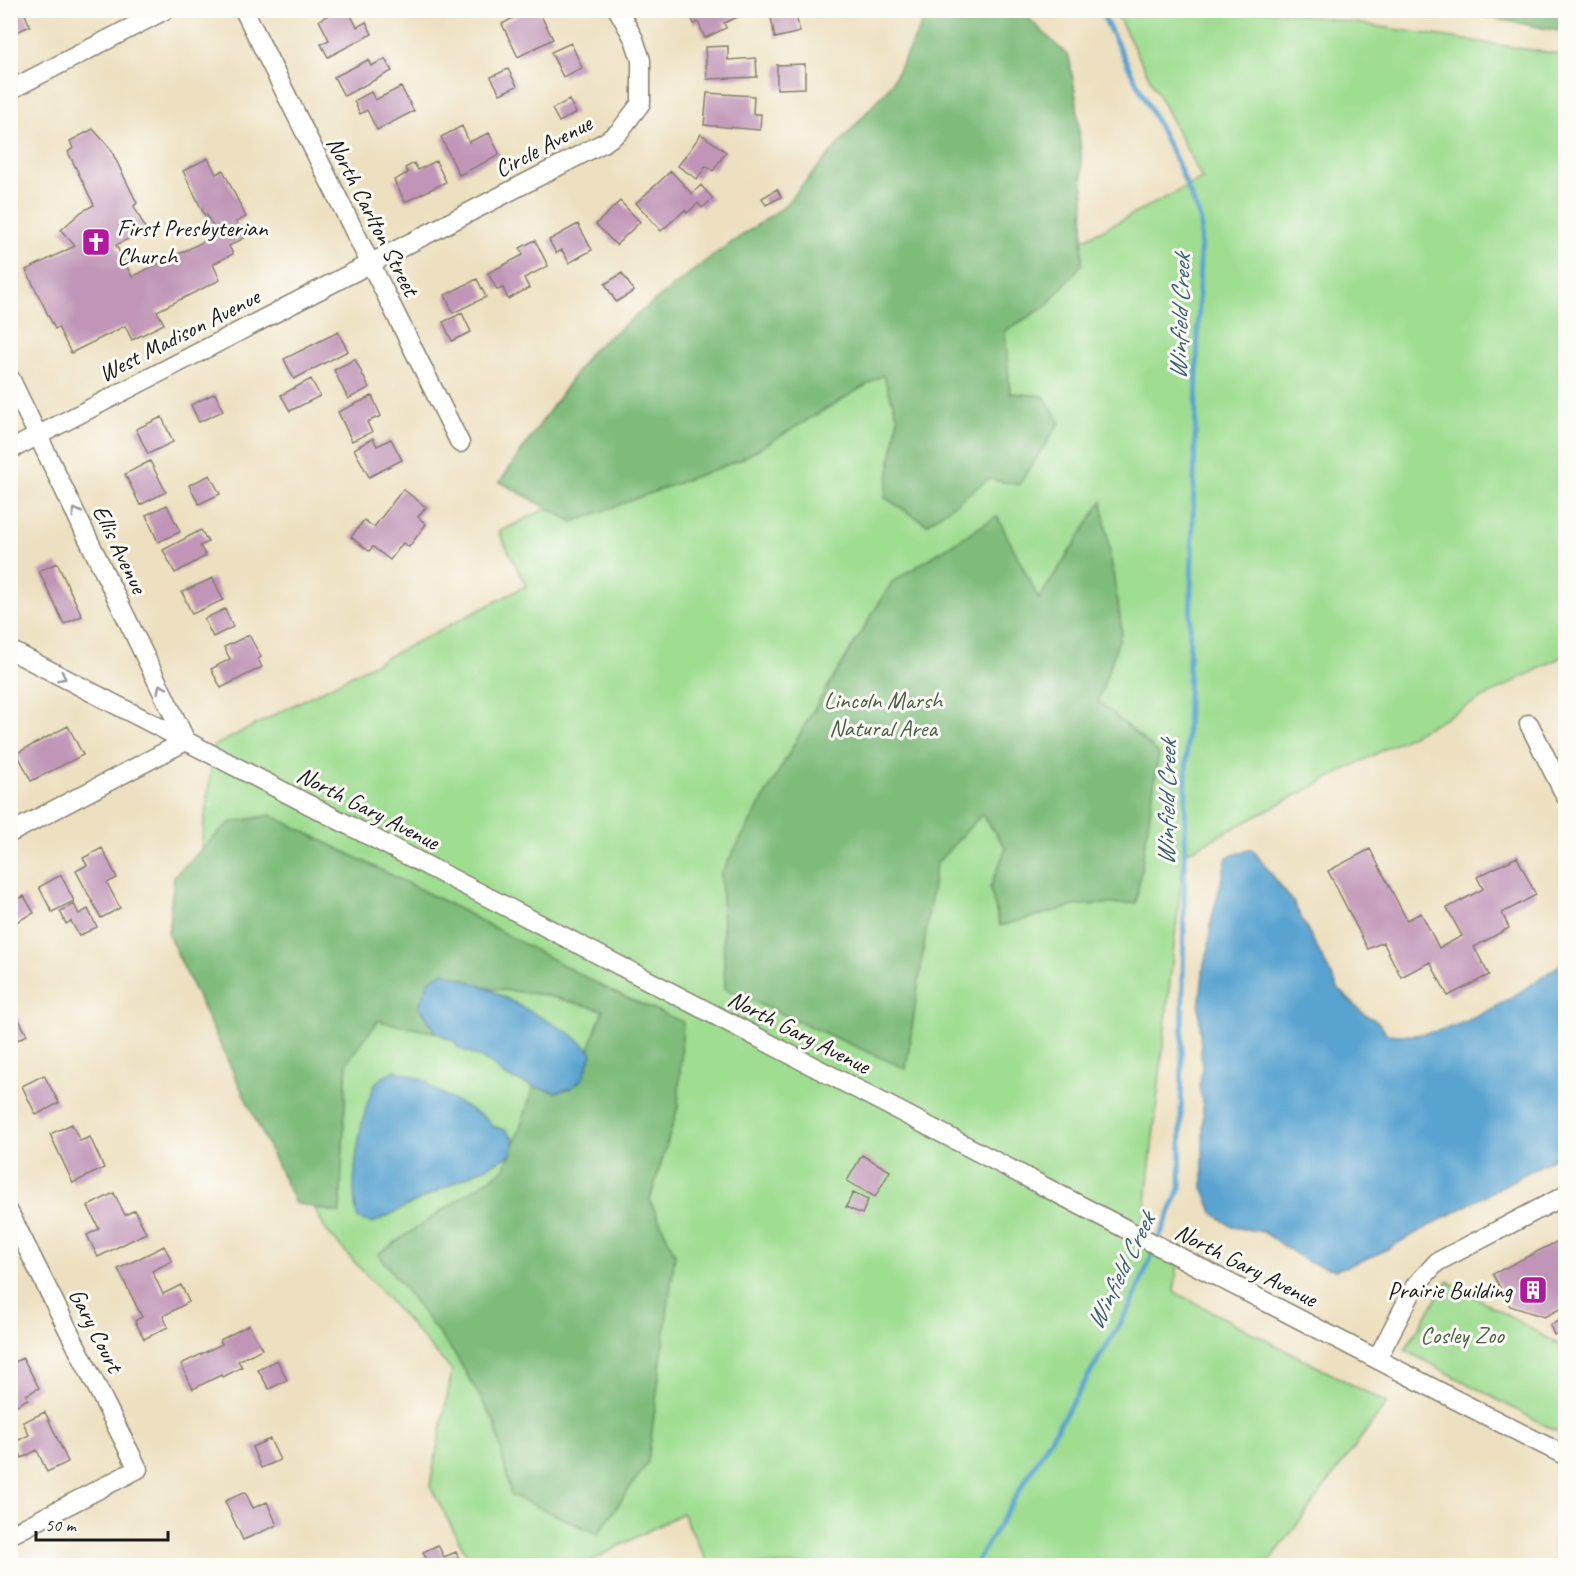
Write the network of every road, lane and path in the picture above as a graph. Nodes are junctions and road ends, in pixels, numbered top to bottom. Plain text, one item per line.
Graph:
1 (165, 10) edge
2 (244, 10) edge
3 (618, 10) edge
4 (10, 90) edge
5 (370, 264) junction
6 (10, 378) edge
7 (39, 435) junction
8 (460, 444) dead end
9 (10, 450) edge
10 (10, 650) edge
11 (1529, 724) dead end
12 (186, 741) junction
13 (1566, 797) edge
14 (10, 833) edge
15 (1566, 1195) edge
16 (10, 1214) edge
17 (1377, 1359) junction
18 (1566, 1456) edge
19 (10, 1535) edge

1 - 4 street
2 - 5 street, North Carlton Street
3 - 5 street, Circle Avenue
5 - 7 street, West Madison Avenue
5 - 8 street, North Carlton Street
6 - 7 street, Ellis Avenue
7 - 9 street, West Madison Avenue
12 -> 7 street, Ellis Avenue
10 -> 12 street, North Gary Avenue
11 - 13 street
12 - 14 street
12 - 17 street, North Gary Avenue
15 - 17 street
16 - 19 street, Gary Court
17 - 18 street, North Gary Avenue

